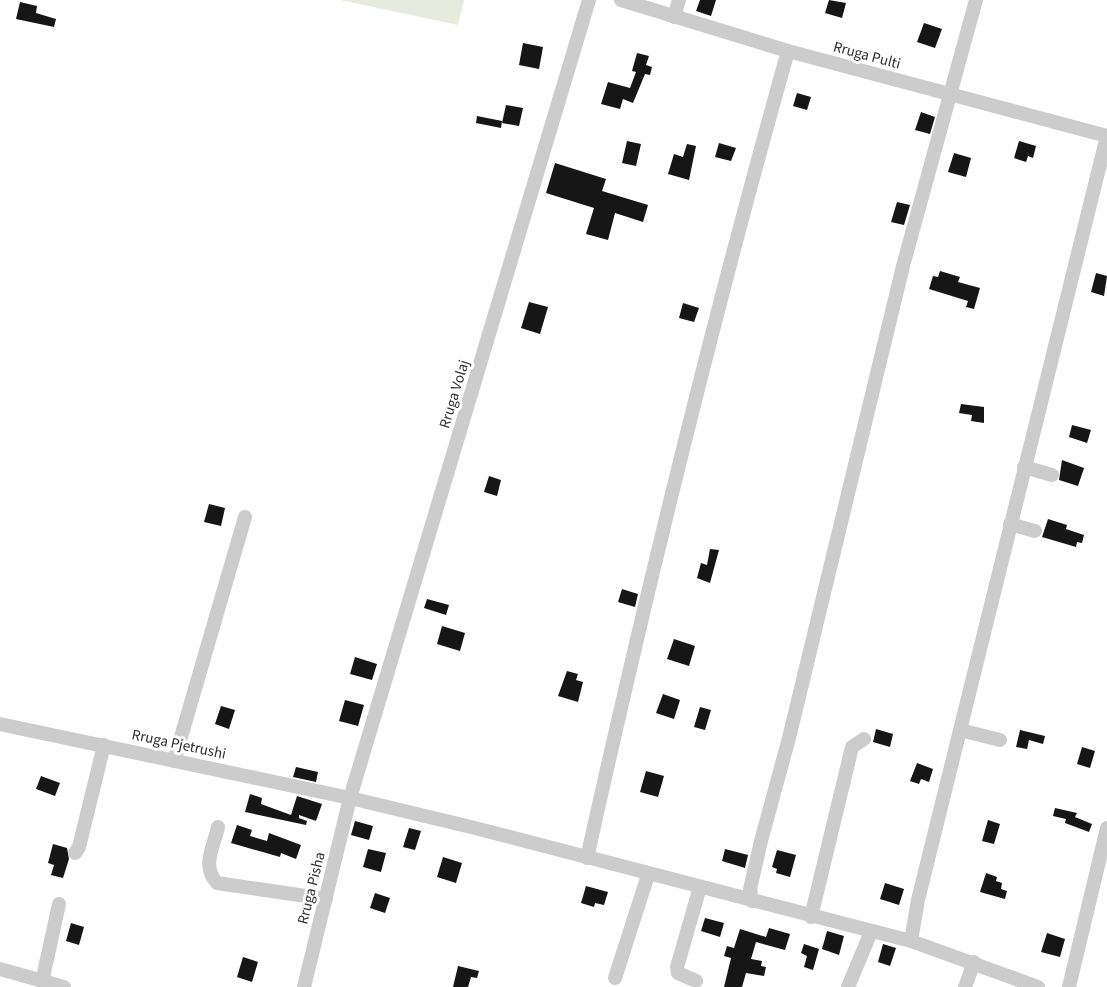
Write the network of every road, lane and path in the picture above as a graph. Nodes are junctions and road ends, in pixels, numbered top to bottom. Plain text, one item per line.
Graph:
1 (589, 0) edge
2 (621, 0) edge
3 (679, 0) edge
4 (976, 0) edge
5 (674, 17) junction
6 (788, 51) junction
7 (949, 94) junction
8 (1107, 136) edge
9 (1024, 467) junction
10 (1052, 475) dead end
11 (245, 517) dead end
12 (1010, 524) junction
13 (1035, 531) dead end
14 (0, 724) edge
15 (960, 730) junction
16 (864, 739) dead end
17 (1000, 740) dead end
18 (104, 745) junction
19 (174, 760) junction
20 (351, 798) junction
21 (218, 826) dead end
22 (1107, 828) edge
23 (75, 853) dead end
24 (587, 858) junction
25 (648, 875) junction
26 (700, 887) junction
27 (326, 899) junction
28 (752, 901) junction
29 (59, 904) dead end
30 (812, 917) junction
31 (871, 932) junction
32 (911, 941) junction
33 (974, 962) junction
34 (0, 969) edge
35 (615, 978) dead end
36 (696, 981) dead end
37 (42, 982) junction
38 (64, 987) edge
39 (304, 987) edge
40 (849, 987) edge
41 (965, 987) edge
42 (1038, 987) edge
43 (1069, 987) edge

1 - 20 street, Rruga Volaj
2 - 5 street, Rruga Pulti
3 - 5 street
4 - 7 street
5 - 6 street, Rruga Pulti
6 - 7 street, Rruga Pulti
6 - 24 street
7 - 8 street, Rruga Pulti
7 - 28 street
8 - 9 street
9 - 10 street
9 - 12 street
11 - 19 street
12 - 13 street
12 - 15 street
14 - 18 street, Rruga Pjetrushi
15 - 17 street
15 - 32 street
16 - 30 street
18 - 19 street, Rruga Pjetrushi
18 - 23 street
19 - 20 street, Rruga Pjetrushi
20 - 24 street, Rruga Pjetrushi
20 - 27 street, Rruga Pisha
21 - 27 street
22 - 43 street
24 - 25 street, Rruga Pjetrushi
25 - 26 street, Rruga Pjetrushi
25 - 35 street
26 - 28 street, Rruga Pjetrushi
26 - 36 street
27 - 39 street, Rruga Pisha
28 - 30 street, Rruga Pjetrushi
29 - 37 street
30 - 31 street, Rruga Pjetrushi
31 - 32 street, Rruga Pjetrushi
31 - 40 street
32 - 33 street, Rruga Pjetrushi
33 - 41 street
33 - 42 street, Rruga Pjetrushi
34 - 37 street
37 - 38 street

